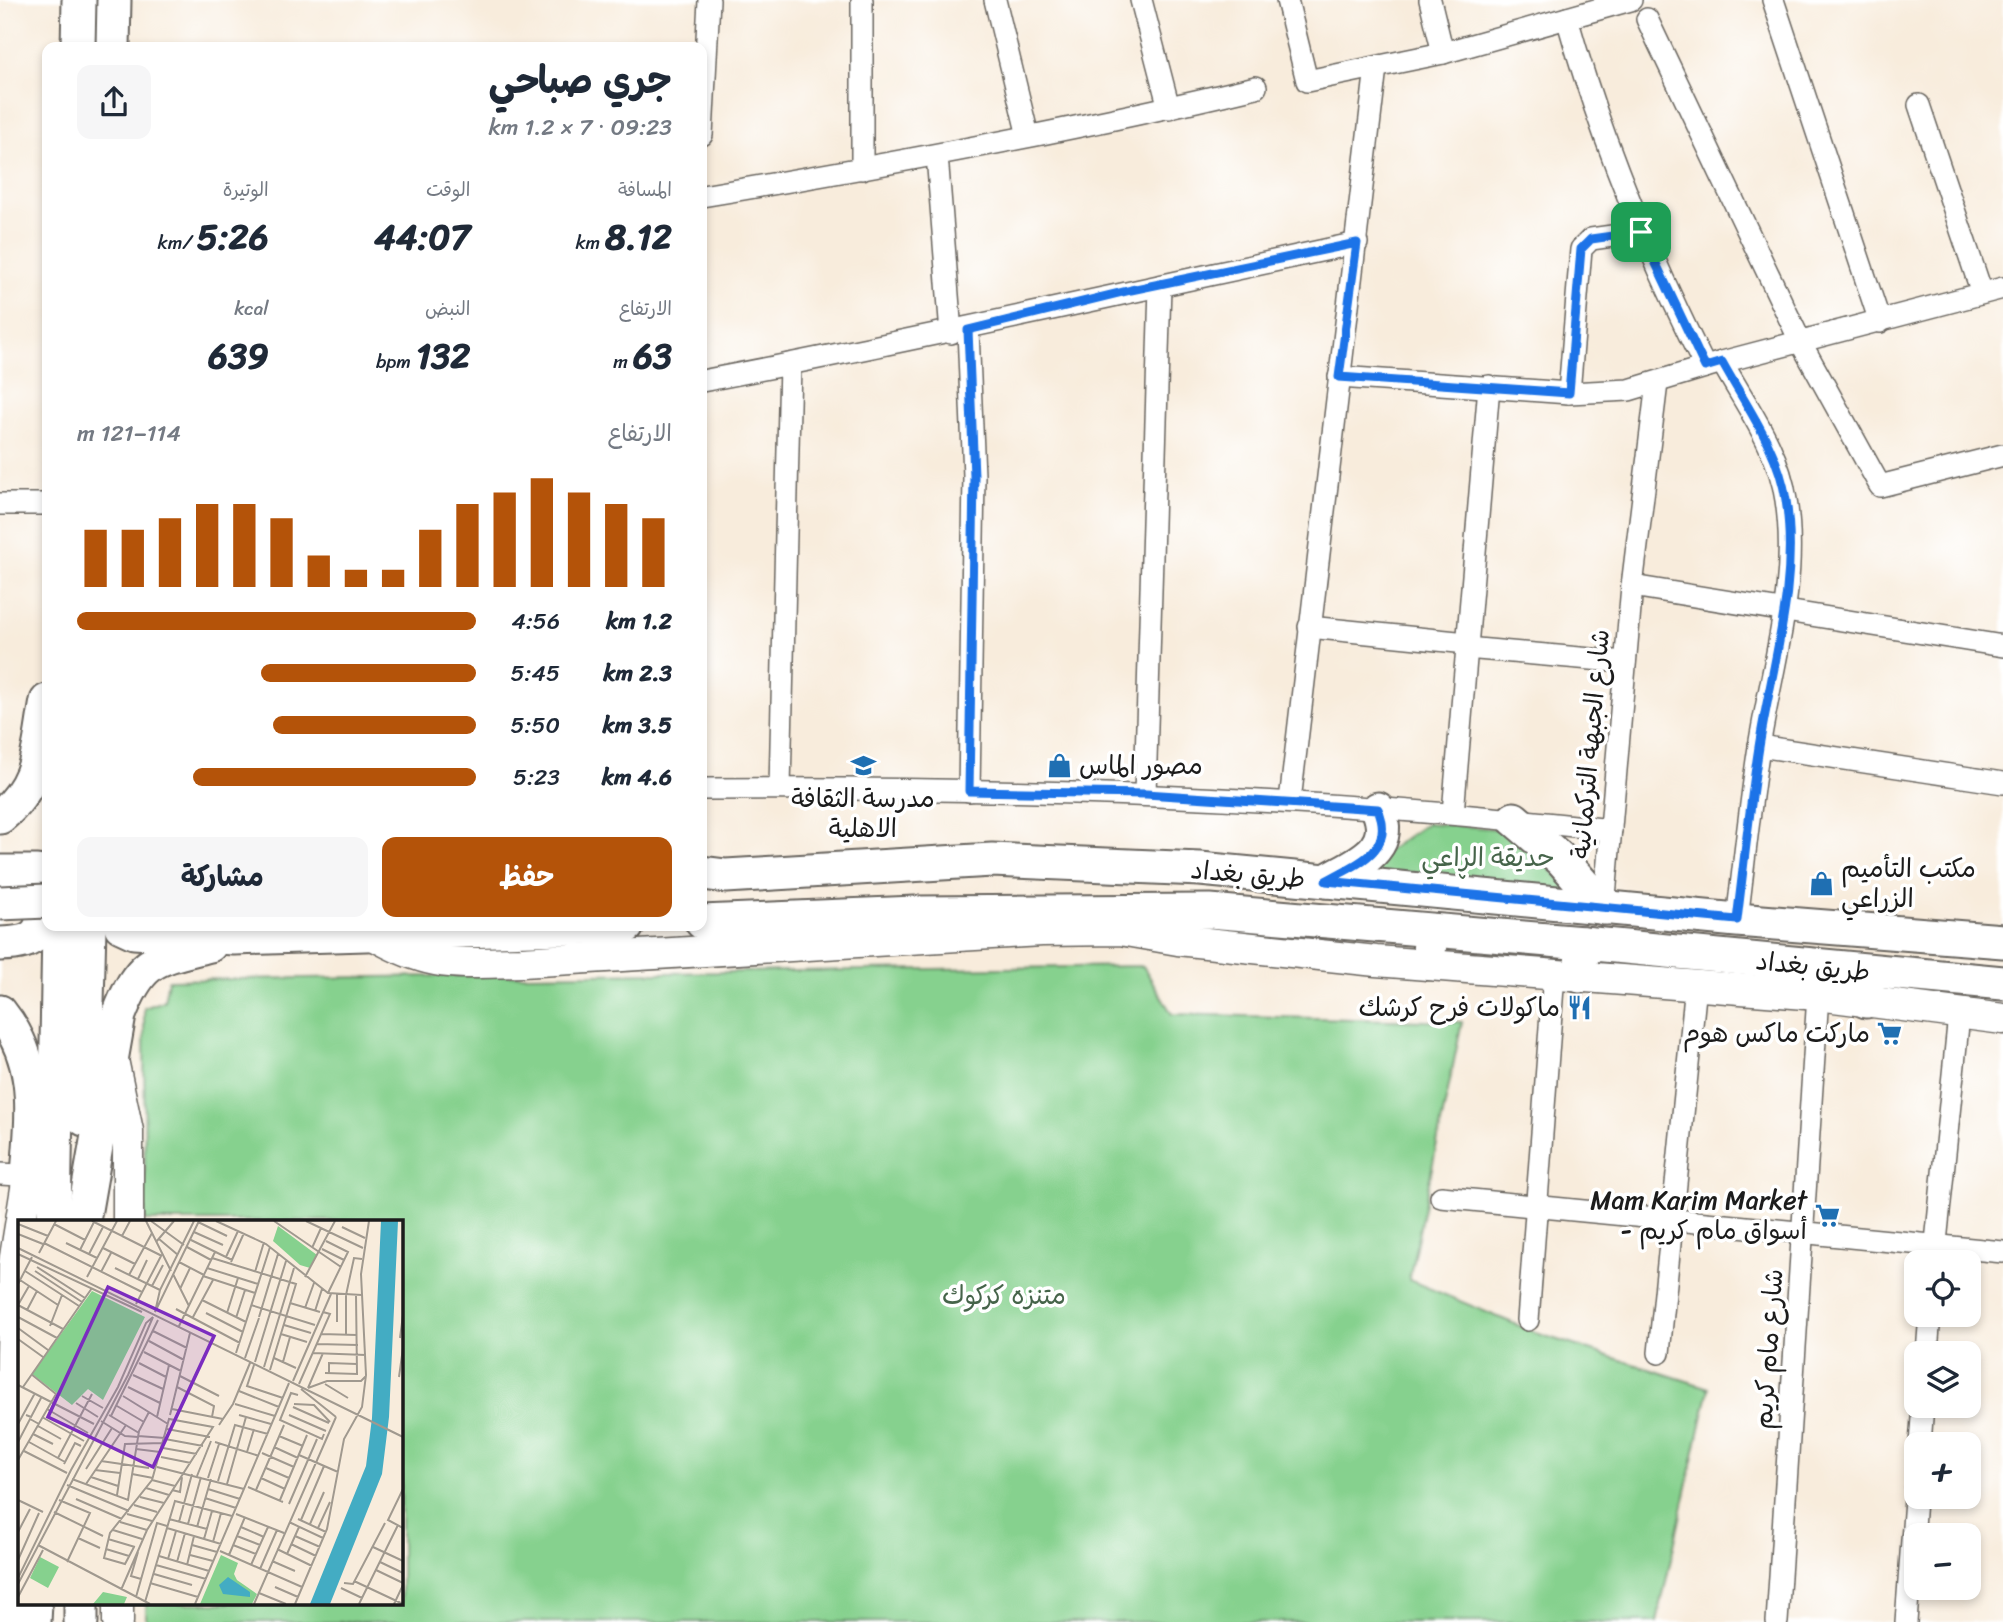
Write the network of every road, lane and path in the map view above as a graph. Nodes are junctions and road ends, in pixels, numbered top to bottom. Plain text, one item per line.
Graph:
1 (79, 0) edge
2 (114, 0) edge
3 (709, 0) edge
4 (862, 0) edge
5 (995, 0) edge
6 (1141, 0) edge
7 (1287, 0) edge
8 (1430, 0) edge
9 (1630, 0) edge
10 (1773, 0) edge
11 (1573, 11) edge
12 (1647, 19) dead end
13 (78, 42) edge
14 (113, 42) edge
15 (707, 42) edge
16 (1443, 53) junction
17 (1376, 67) junction
18 (1256, 87) dead end
19 (1919, 105) dead end
20 (1168, 108) junction
21 (1028, 136) junction
22 (937, 155) junction
23 (862, 169) junction
24 (707, 195) edge
25 (1641, 232) junction
26 (1357, 243) junction
27 (1160, 286) junction
28 (2003, 288) edge
29 (1982, 293) junction
30 (1880, 322) junction
31 (960, 331) junction
32 (1801, 343) junction
33 (790, 364) junction
34 (1713, 365) junction
35 (1339, 377) junction
36 (707, 380) edge
37 (1657, 383) junction
38 (1489, 386) junction
39 (1569, 393) junction
40 (2003, 455) edge
41 (0, 504) edge
42 (42, 504) edge
43 (1632, 586) junction
44 (1786, 610) junction
45 (1309, 627) junction
46 (1467, 646) junction
47 (2003, 646) edge
48 (1625, 662) junction
49 (42, 745) edge
50 (1759, 746) junction
51 (2003, 783) edge
52 (780, 788) junction
53 (707, 789) edge
54 (969, 791) junction
55 (1146, 794) junction
56 (1290, 801) junction
57 (1378, 809) junction
58 (1453, 813) junction
59 (0, 817) edge
60 (1514, 819) junction
61 (1611, 830) junction
62 (0, 872) edge
63 (42, 879) edge
64 (707, 880) edge
65 (1326, 881) junction
66 (707, 885) edge
67 (42, 901) edge
68 (0, 903) edge
69 (1604, 908) junction
70 (42, 919) edge
71 (775, 919) junction
72 (0, 920) edge
73 (1737, 920) junction
74 (707, 922) edge
75 (42, 927) edge
76 (884, 928) junction
77 (132, 931) edge
78 (468, 931) edge
79 (372, 934) junction
80 (74, 938) edge
81 (233, 938) junction
82 (2003, 941) edge
83 (1583, 943) junction
84 (0, 944) edge
85 (1429, 948) junction
86 (1567, 975) junction
87 (2003, 984) edge
88 (1696, 985) junction
89 (1867, 986) junction
90 (1818, 995) junction
91 (0, 1012) edge
92 (1959, 1015) junction
93 (2003, 1019) edge
94 (112, 1054) junction
95 (28, 1176) edge
96 (1441, 1197) dead end
97 (1539, 1205) junction
98 (1672, 1219) junction
99 (53, 1220) edge
100 (82, 1220) edge
101 (82, 1220) edge
102 (128, 1220) edge
103 (1804, 1233) junction
104 (1909, 1250) edge
105 (1934, 1250) edge
106 (2003, 1252) edge
107 (1981, 1253) edge
108 (7, 1262) edge
109 (1528, 1320) dead end
110 (1659, 1353) dead end
111 (5, 1447) edge
112 (14, 1495) edge
113 (1914, 1509) edge
114 (35, 1604) edge
115 (80, 1604) edge
116 (118, 1604) edge
117 (6, 1622) edge
118 (34, 1622) edge
119 (80, 1622) edge
120 (118, 1622) edge
121 (1777, 1622) edge
122 (1906, 1622) edge

1 - 13 main road
2 - 14 main road
3 - 15 street
4 - 23 street
5 - 21 street
6 - 20 street
7 - 17 street
8 - 16 street
9 - 11 street
10 - 30 street
11 - 16 street
11 - 25 street
12 - 32 street
16 - 17 street
17 - 26 street
18 - 20 street
19 - 29 street
20 - 21 street
21 - 22 street
22 - 23 street
22 - 31 street
23 - 24 street
25 - 34 street
25 - 39 street
26 - 27 street
26 - 35 street
27 - 31 street
27 - 55 street
28 - 29 street
29 - 30 street
30 - 32 street
31 - 33 street
31 - 54 street
32 - 34 street
32 - 40 street
33 - 36 street
33 - 52 street
34 - 37 street
34 - 44 street
35 - 38 street
35 - 45 street
37 - 39 street
37 - 43 street, شارع الجبهة التركمانية
38 - 39 street
38 - 46 street
41 - 42 street
43 - 44 street
43 - 48 street, شارع الجبهة التركمانية
44 - 47 street
44 - 50 street
45 - 46 street
45 - 56 street
46 - 48 street
46 - 58 street
48 - 61 street, شارع الجبهة التركمانية
49 - 59 main road
50 - 51 street
50 - 73 street
52 - 53 street
52 - 54 street
54 - 55 street
55 - 56 street
56 - 57 street
57 - 58 street
57 - 65 main road
58 - 60 street
60 - 61 street
60 - 69 main road
61 - 69 street, شارع الجبهة التركمانية
62 - 63 main road
64 - 65 main road, طريق بغداد
65 - 69 main road, طريق بغداد
66 - 71 main road
67 - 68 main road, bridge
69 - 73 main road, طريق بغداد
70 - 72 main road
71 - 74 main road, طريق بغداد
71 - 76 main road, طريق بغداد
73 - 82 main road, طريق بغداد
75 - 84 main road
76 - 79 main road
76 - 85 main road, طريق بغداد
77 - 81 main road
78 - 79 main road
79 - 81 main road
80 - 95 main road
80 - 101 main road
81 - 94 main road
83 - 85 main road, طريق بغداد
83 - 86 main road
83 - 89 main road, طريق بغداد
85 - 86 main road
86 - 88 main road
86 - 97 street
87 - 89 main road, طريق بغداد
88 - 90 main road
88 - 98 street
89 - 90 main road
89 - 92 main road
90 - 103 street, شارع مام كريم
91 - 95 main road
92 - 93 main road
92 - 105 street
94 - 100 main road
94 - 102 main road
95 - 99 main road
95 - 108 main road
96 - 97 street
97 - 98 street
97 - 109 street
98 - 103 street
98 - 110 street
103 - 104 street
103 - 121 street, شارع مام كريم
106 - 107 street
108 - 111 main road
111 - 112 main road
112 - 117 main road
113 - 122 street
114 - 118 main road
115 - 119 main road
116 - 120 main road

